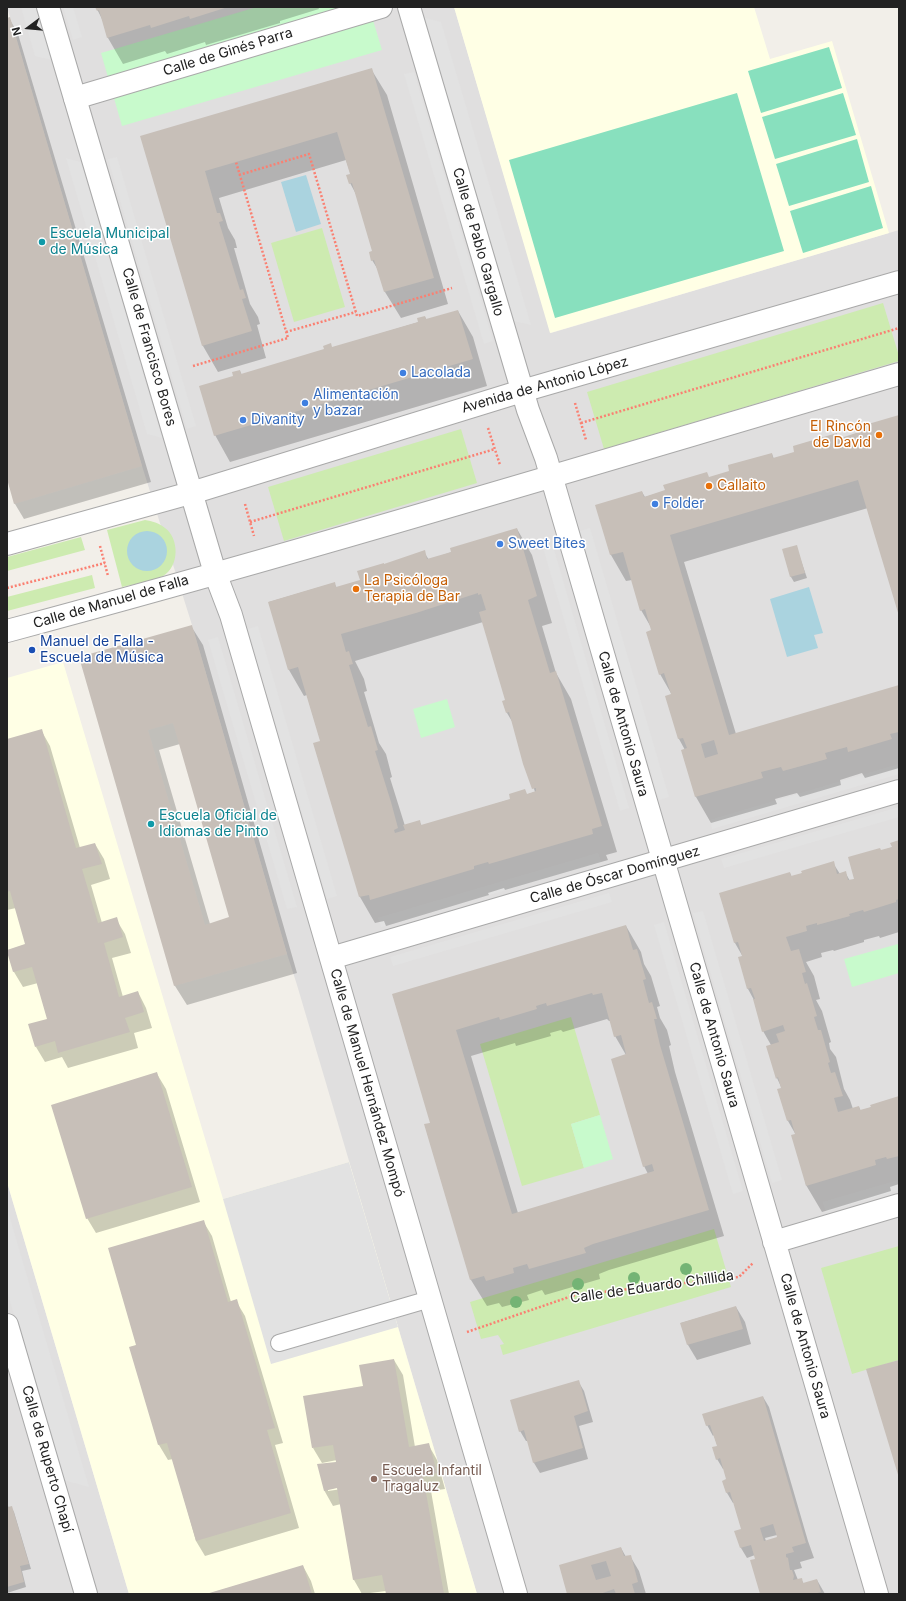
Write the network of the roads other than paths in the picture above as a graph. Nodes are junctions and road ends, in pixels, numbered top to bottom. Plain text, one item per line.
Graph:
1 (48, 7) edge
2 (381, 7) edge
3 (409, 7) edge
4 (75, 98) junction
5 (899, 282) edge
6 (899, 374) edge
7 (522, 391) junction
8 (550, 476) junction
9 (192, 492) junction
10 (7, 544) edge
11 (215, 573) junction
12 (7, 631) edge
13 (899, 791) edge
14 (663, 861) junction
15 (331, 958) junction
16 (899, 1205) edge
17 (774, 1242) junction
18 (430, 1299) junction
19 (7, 1325) edge
20 (279, 1343) dead end
21 (86, 1594) edge
22 (516, 1594) edge
23 (877, 1594) edge

1 - 4 street, Calle de Francisco Bores
2 - 4 street, Calle de Ginés Parra
3 - 7 street, Calle de Pablo Gargallo
4 - 9 street, Calle de Francisco Bores
5 - 7 street, Avenida de Antonio López
6 - 8 street
7 - 8 street, Calle de Pablo Gargallo
7 - 9 street, Avenida de Antonio López
8 - 11 street
8 - 14 street, Calle de Antonio Saura
9 - 10 street
9 - 11 street, Calle de Francisco Bores
11 - 12 street, Calle de Manuel de Falla
11 - 15 street, Calle de Manuel Hernández Mompó
13 - 14 street, Calle de Óscar Domínguez
14 - 15 street, Calle de Óscar Domínguez
14 - 17 street, Calle de Antonio Saura
15 - 18 street, Calle de Manuel Hernández Mompó
16 - 17 street
17 - 23 street, Calle de Antonio Saura
18 - 20 lane
18 - 22 street, Calle de Manuel Hernández Mompó
19 - 21 street, Calle de Ruperto Chapí

